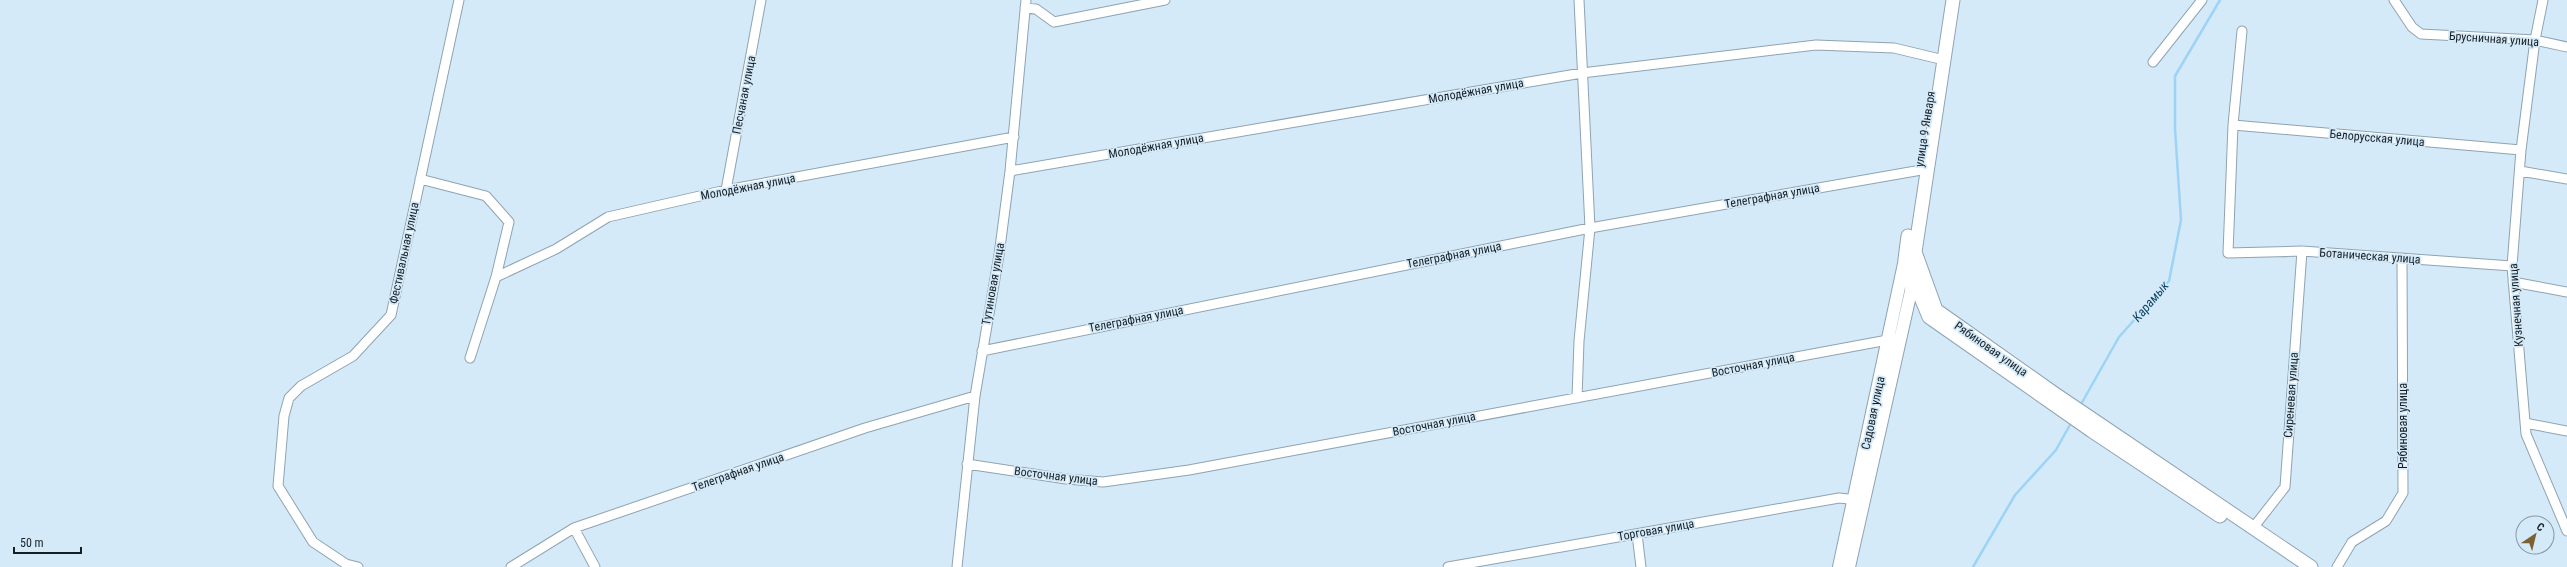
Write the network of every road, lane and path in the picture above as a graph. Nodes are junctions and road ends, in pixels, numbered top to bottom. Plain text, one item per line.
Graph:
1 (458, 0) edge
2 (761, 0) edge
3 (1165, 0) edge
4 (1579, 0) edge
5 (1944, 0) edge
6 (1953, 0) edge
7 (2202, 0) edge
8 (2394, 0) edge
9 (2543, 0) edge
10 (1025, 4) edge
11 (2242, 31) dead end
12 (2535, 40) junction
13 (2567, 46) edge
14 (1940, 59) junction
15 (2153, 62) dead end
16 (1582, 73) junction
17 (2233, 125) junction
18 (1014, 137) junction
19 (2522, 150) junction
20 (1923, 169) junction
21 (1010, 171) junction
22 (2520, 171) junction
23 (420, 179) junction
24 (2567, 180) edge
25 (726, 190) junction
26 (1590, 228) junction
27 (2302, 251) junction
28 (1910, 255) junction
29 (2402, 258) junction
30 (2512, 266) junction
31 (496, 277) junction
32 (1912, 277) junction
33 (2513, 282) junction
34 (2567, 292) edge
35 (1895, 339) junction
36 (982, 351) junction
37 (470, 358) dead end
38 (975, 396) junction
39 (1577, 398) junction
40 (2052, 398) junction
41 (2525, 423) junction
42 (2094, 427) junction
43 (2567, 431) edge
44 (967, 464) junction
45 (1859, 500) junction
46 (574, 528) junction
47 (2253, 528) junction
48 (2567, 531) edge
49 (1636, 534) junction
50 (358, 567) edge
51 (511, 567) edge
52 (595, 567) edge
53 (957, 567) edge
54 (1448, 567) edge
55 (1641, 567) edge
56 (1839, 567) edge
57 (1849, 567) edge
58 (2296, 567) edge
59 (2311, 567) edge
60 (2337, 567) edge

1 - 23 street, Фестивальная улица
2 - 25 street, Песчаная улица
3 - 10 street
4 - 16 street
5 - 14 main road, улица 9 Января
6 - 14 main road, улица 9 Января
7 - 15 street
8 - 12 street, Брусничная улица
9 - 12 street, Кузнечная улица
10 - 18 street, Тутиновая улица
11 - 17 street
12 - 13 street, Брусничная улица
12 - 19 street, Кузнечная улица
14 - 16 street, Молодёжная улица
14 - 20 main road, улица 9 Января
16 - 21 street, Молодёжная улица
16 - 26 street
17 - 19 street, Белорусская улица
17 - 27 street, Ботаническая улица
18 - 21 street, Тутиновая улица
18 - 25 street, Молодёжная улица
19 - 22 street, Кузнечная улица
20 - 26 street, Телеграфная улица
20 - 28 main road, улица 9 Января
21 - 36 street, Тутиновая улица
22 - 24 street
22 - 30 street, Кузнечная улица
23 - 31 street
23 - 50 street, Фестивальная улица
25 - 31 street, Молодёжная улица
26 - 36 street, Телеграфная улица
26 - 39 street
27 - 29 street, Ботаническая улица
27 - 47 street, Сиреневая улица
28 - 32 main road
28 - 35 street, Садовая улица
28 - 40 main road, Рябиновая улица
29 - 30 street, Ботаническая улица
29 - 60 street, Рябиновая улица
30 - 33 street, Кузнечная улица
31 - 37 street
32 - 35 street
32 - 40 main road
33 - 34 street
33 - 41 street, Кузнечная улица
35 - 39 street, Восточная улица
35 - 45 street, Садовая улица
36 - 38 street, Тутиновая улица
38 - 44 street, Тутиновая улица
38 - 46 street, Телеграфная улица
39 - 44 street, Восточная улица
40 - 42 main road, Рябиновая улица
41 - 43 street
41 - 48 street, Кузнечная улица
42 - 47 main road
42 - 58 main road
44 - 53 street, Тутиновая улица
45 - 49 street, Торговая улица
45 - 56 street, Садовая улица
45 - 57 street, Садовая улица
46 - 51 street, Телеграфная улица
46 - 52 street
47 - 59 main road
49 - 54 street, Торговая улица
49 - 55 street

